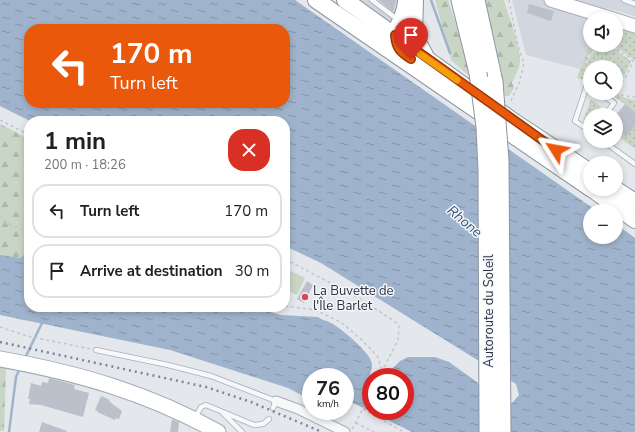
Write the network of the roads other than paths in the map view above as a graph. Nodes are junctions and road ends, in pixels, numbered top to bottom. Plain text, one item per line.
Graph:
1 (316, 0) edge
2 (332, 0) edge
3 (345, 0) edge
4 (372, 0) edge
5 (460, 0) edge
6 (476, 0) edge
7 (551, 0) edge
8 (624, 0) edge
9 (411, 4) edge
10 (635, 4) edge
11 (591, 12) edge
12 (393, 16) dead end
13 (623, 22) edge
14 (635, 26) edge
15 (395, 35) junction
16 (427, 58) junction
17 (583, 99) edge
18 (610, 100) edge
19 (610, 108) edge
20 (498, 124) junction
21 (583, 126) edge
22 (613, 148) edge
23 (635, 164) edge
24 (583, 167) edge
25 (583, 182) edge
26 (623, 194) edge
27 (602, 196) edge
28 (635, 202) edge
29 (635, 220) edge
30 (96, 350) road end
31 (0, 359) edge
32 (275, 404) joint
33 (222, 412) junction
34 (194, 419) junction
35 (269, 419) dead end
36 (218, 432) edge
37 (242, 432) edge
38 (345, 432) edge
39 (488, 432) edge
40 (502, 432) edge

1 - 20 highway
2 - 15 highway
3 - 15 highway
4 - 12 lane
5 - 39 highway, Autoroute du Soleil, bridge
6 - 40 highway, Autoroute du Soleil, bridge
7 - 11 main road
8 - 10 lane
9 - 15 highway
9 - 16 highway
13 - 14 main road
15 - 16 highway
15 - 20 highway
16 - 24 highway
17 - 21 lane
18 - 19 lane
20 - 25 highway
22 - 23 lane
26 - 28 highway
27 - 29 highway
30 - 32 lane
31 - 34 main road
32 - 38 street
33 - 34 lane
33 - 35 lane
33 - 37 lane
34 - 36 main road

